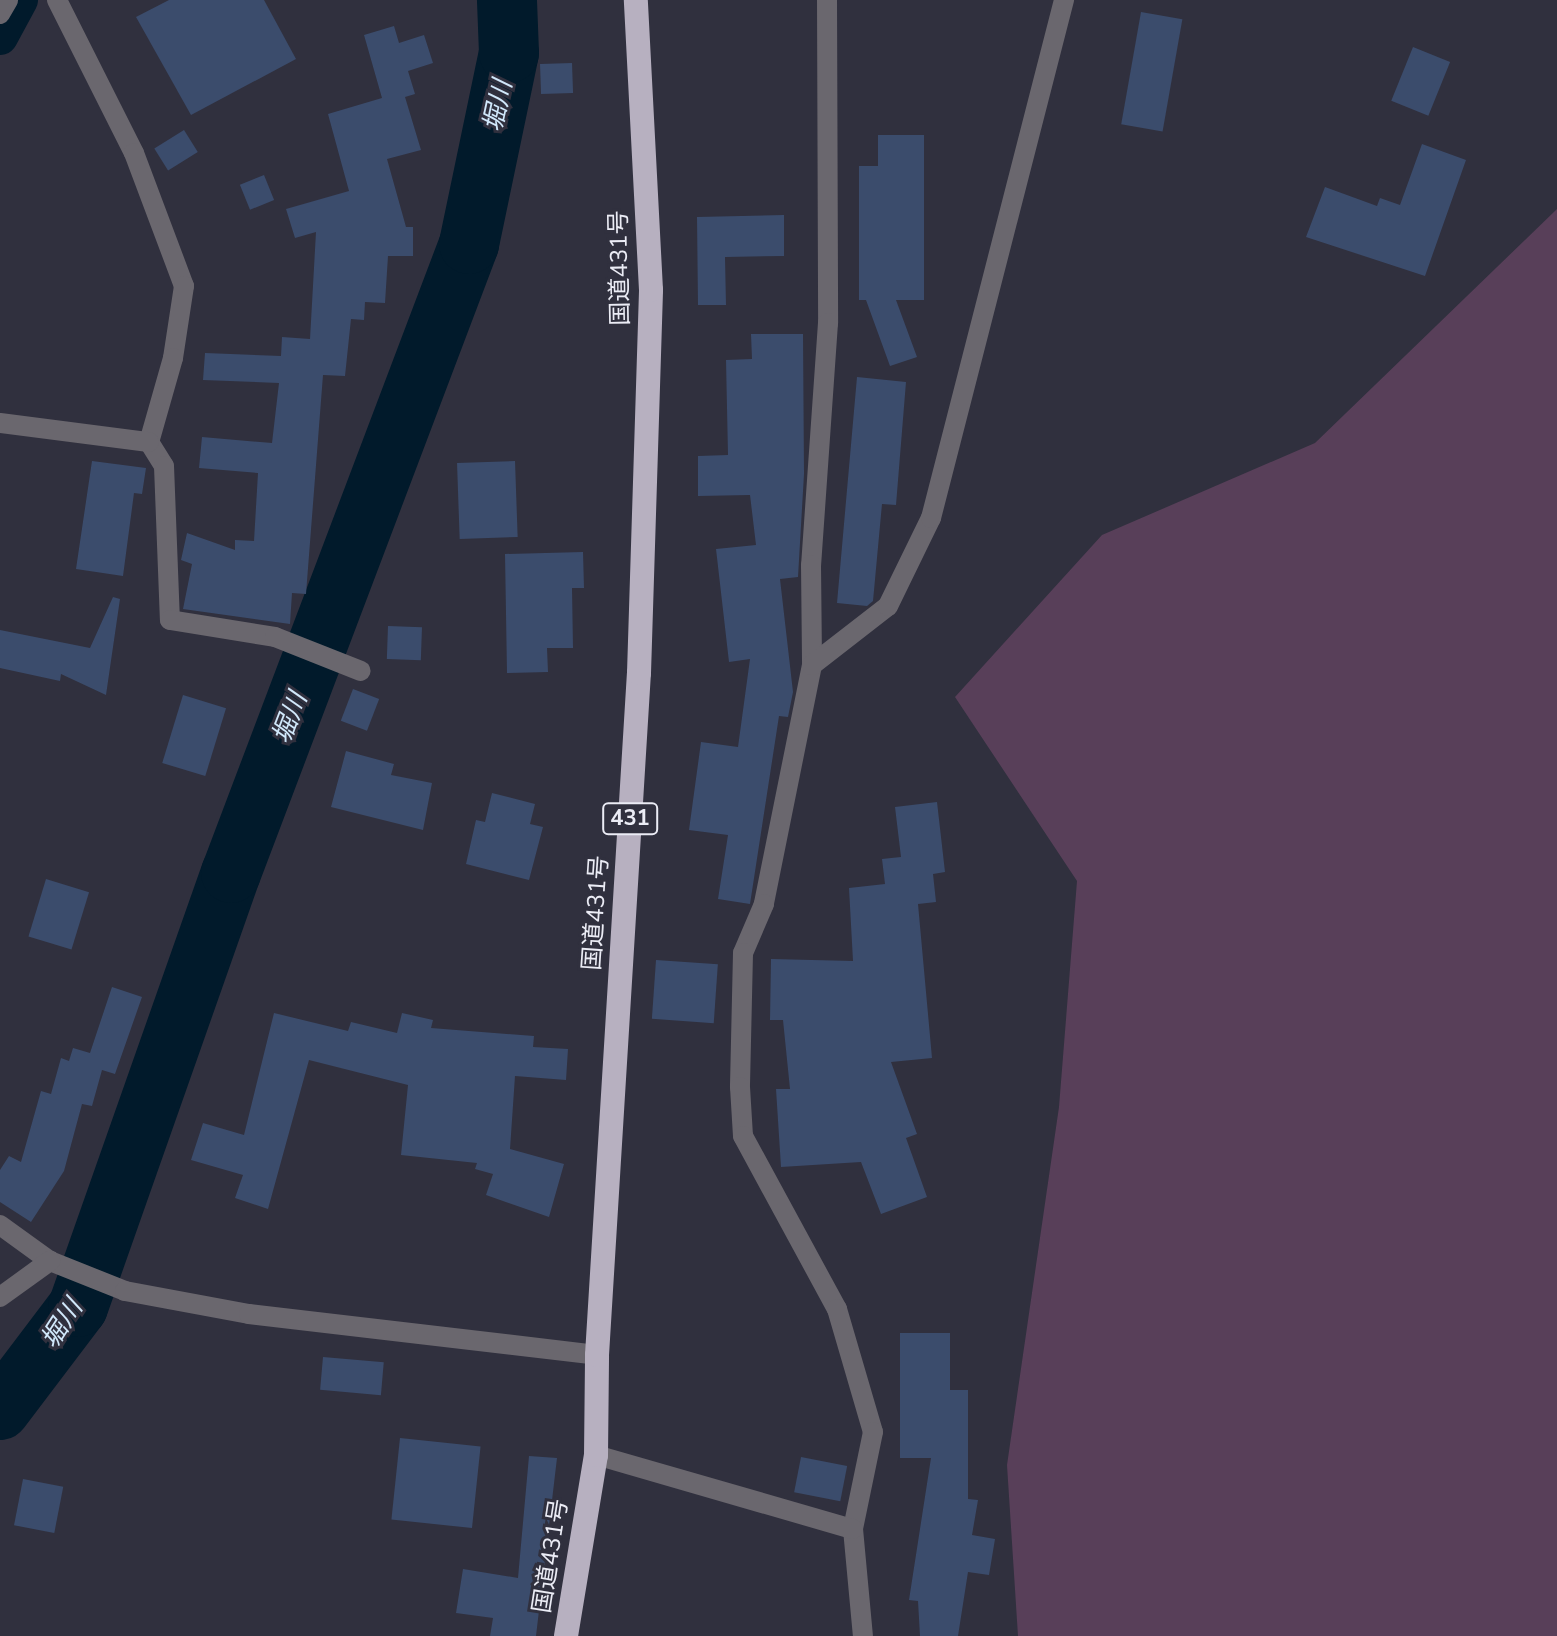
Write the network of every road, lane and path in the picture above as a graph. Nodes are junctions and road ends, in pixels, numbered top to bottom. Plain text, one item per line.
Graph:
1 (8, 0) edge
2 (57, 0) edge
3 (636, 0) edge
4 (827, 0) edge
5 (1064, 0) edge
6 (0, 14) edge
7 (0, 423) edge
8 (149, 442) junction
9 (812, 665) junction
10 (361, 671) dead end
11 (0, 1225) edge
12 (53, 1262) junction
13 (0, 1297) edge
14 (597, 1355) junction
15 (596, 1455) junction
16 (853, 1529) junction
17 (566, 1636) edge
18 (863, 1636) edge

1 - 6 street
2 - 8 street
3 - 14 highway, 国道431号 / 431
4 - 9 street
5 - 9 street
7 - 8 street
8 - 10 street
9 - 16 street
11 - 12 street
12 - 13 street
12 - 14 street
14 - 15 highway, 国道431号 / 431
15 - 16 street
15 - 17 highway, 国道431号 / 431
16 - 18 street

